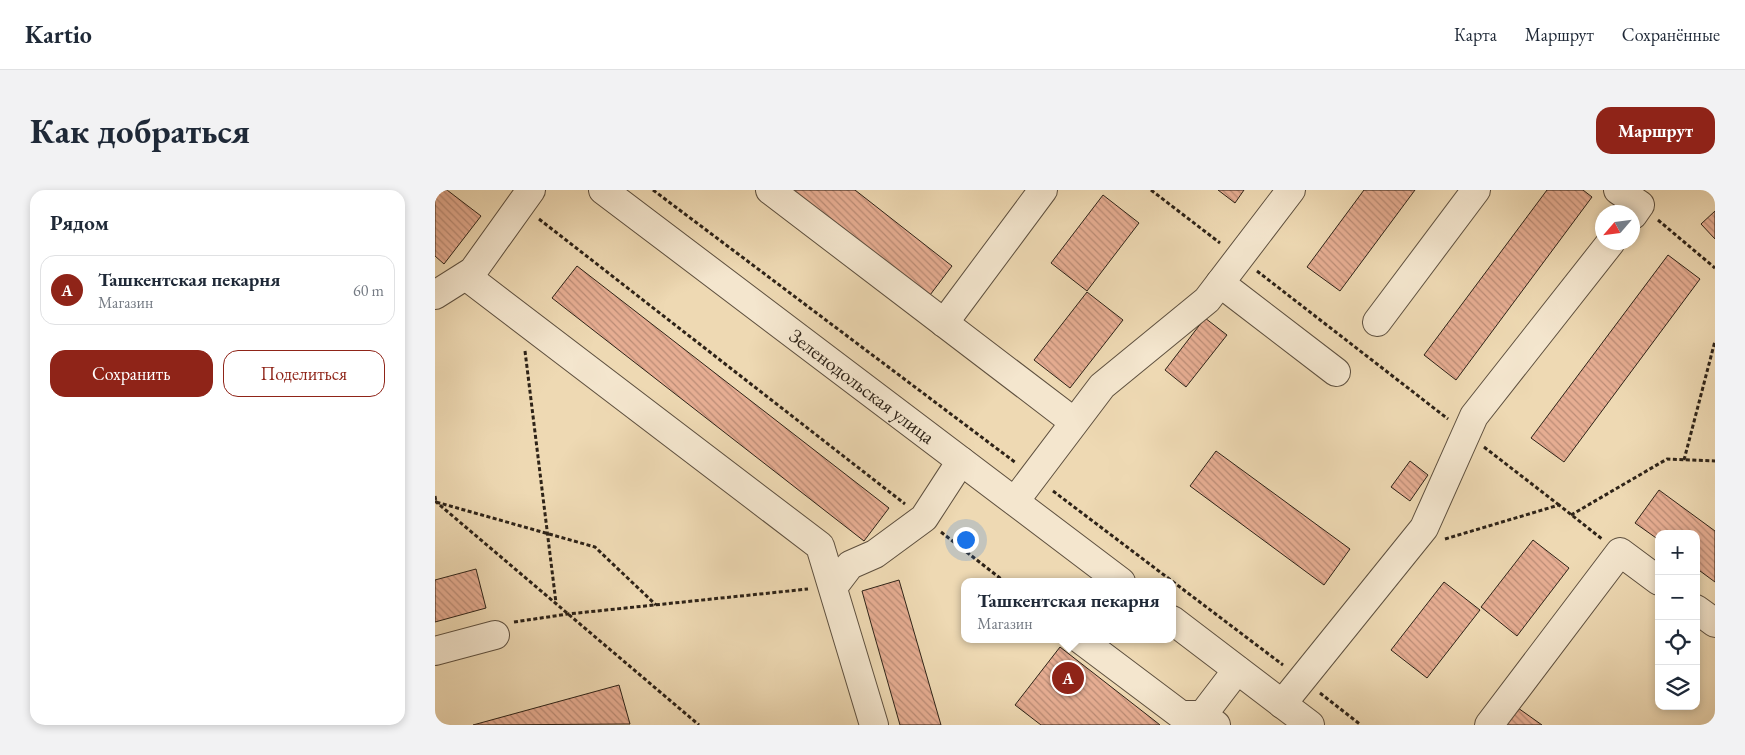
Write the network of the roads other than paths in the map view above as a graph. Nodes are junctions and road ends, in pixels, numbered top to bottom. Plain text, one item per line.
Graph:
1 (603, 190) edge
2 (770, 190) edge
3 (1043, 190) edge
4 (1291, 190) edge
5 (1476, 190) edge
6 (525, 199) edge
7 (1605, 250) edge
8 (465, 276) junction
9 (1220, 283) junction
10 (435, 295) edge
11 (1377, 322) dead end
12 (944, 323) junction
13 (1336, 372) dead end
14 (1075, 422) junction
15 (961, 461) junction
16 (1015, 501) junction
17 (1116, 578) edge
18 (1655, 578) edge
19 (834, 586) junction
20 (1700, 612) edge
21 (1176, 623) edge
22 (1715, 623) edge
23 (495, 635) road end
24 (1085, 643) edge
25 (435, 651) edge
26 (1237, 670) junction
27 (1283, 704) junction
28 (1205, 722) edge
29 (874, 725) edge
30 (1310, 725) edge
31 (1489, 725) edge

1 - 15 street, Зеленодольская улица
2 - 12 street
3 - 12 street
4 - 9 street
5 - 11 street
6 - 8 street
7 - 27 street
8 - 10 street
8 - 19 street
9 - 13 street
9 - 14 street
12 - 14 street
14 - 16 street
15 - 16 street, Зеленодольская улица
15 - 19 street
16 - 17 street, Зеленодольская улица
18 - 31 street
19 - 29 street
20 - 22 street
21 - 26 street
23 - 25 street
24 - 28 street
26 - 27 street
26 - 28 street
27 - 30 street

